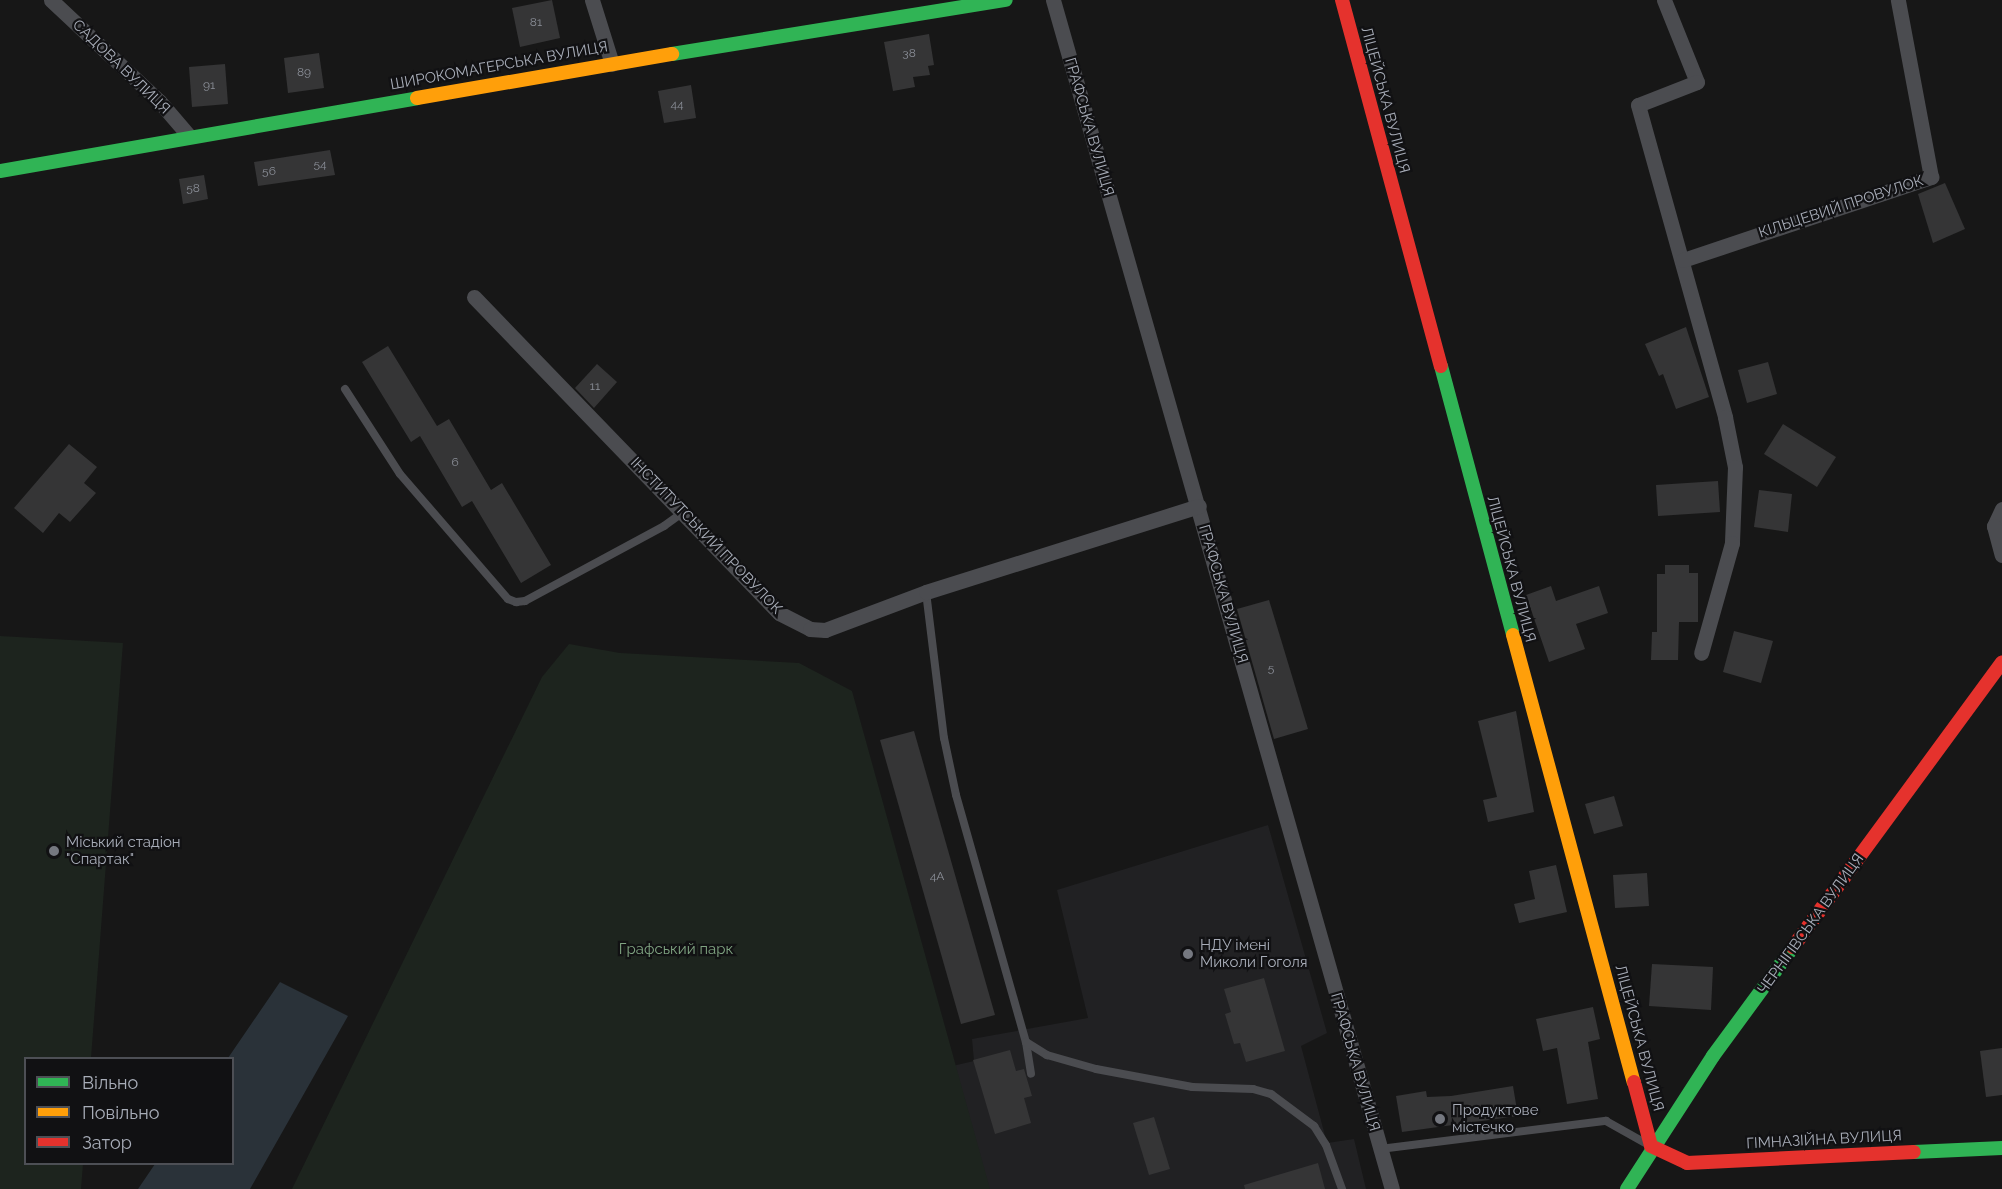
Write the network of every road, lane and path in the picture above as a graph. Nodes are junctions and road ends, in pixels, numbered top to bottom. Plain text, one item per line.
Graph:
1 (51, 0) edge
2 (592, 0) edge
3 (1006, 0) edge
4 (1053, 0) edge
5 (1342, 0) edge
6 (1664, 0) edge
7 (1898, 0) edge
8 (936, 5) edge
9 (612, 64) junction
10 (189, 136) junction
11 (0, 171) edge
12 (1683, 260) junction
13 (474, 297) dead end
14 (345, 389) dead end
15 (1198, 506) junction
16 (2002, 509) edge
17 (683, 512) junction
18 (2002, 555) edge
19 (926, 592) junction
20 (1701, 653) dead end
21 (2002, 663) edge
22 (1026, 1042) junction
23 (1031, 1074) dead end
24 (1651, 1146) junction
25 (2002, 1148) edge
26 (1380, 1149) junction
27 (1342, 1189) edge
28 (1392, 1189) edge
29 (1627, 1189) edge

1 - 10 street, САДОВА ВУЛИЦЯ
2 - 9 street
3 - 8 street, ШИРОКОМАГЕРСЬКА ВУЛИЦЯ
4 - 15 street, ГРАФСЬКА ВУЛИЦЯ
5 - 24 street, ЛІЦЕЙСЬКА ВУЛИЦЯ
6 - 12 street
7 - 12 street, КІЛЬЦЕВИЙ ПРОВУЛОК
8 - 9 street, ШИРОКОМАГЕРСЬКА ВУЛИЦЯ
9 - 10 street, ШИРОКОМАГЕРСЬКА ВУЛИЦЯ
10 - 11 street, ШИРОКОМАГЕРСЬКА ВУЛИЦЯ
12 - 20 street
13 - 17 street, ІНСТИТУТСЬКИЙ ПРОВУЛОК
14 - 17 lane
15 - 19 street, ІНСТИТУТСЬКИЙ ПРОВУЛОК
15 - 26 street, ГРАФСЬКА ВУЛИЦЯ
16 - 18 street
17 - 19 street, ІНСТИТУТСЬКИЙ ПРОВУЛОК
19 - 22 lane
21 - 24 street, ЧЕРНІГІВСЬКА ВУЛИЦЯ
22 - 23 lane
22 - 27 lane
24 - 25 street, ГІМНАЗІЙНА ВУЛИЦЯ
24 - 26 lane
24 - 29 street, ЧЕРНІГІВСЬКА ВУЛИЦЯ
26 - 28 street, ГРАФСЬКА ВУЛИЦЯ

